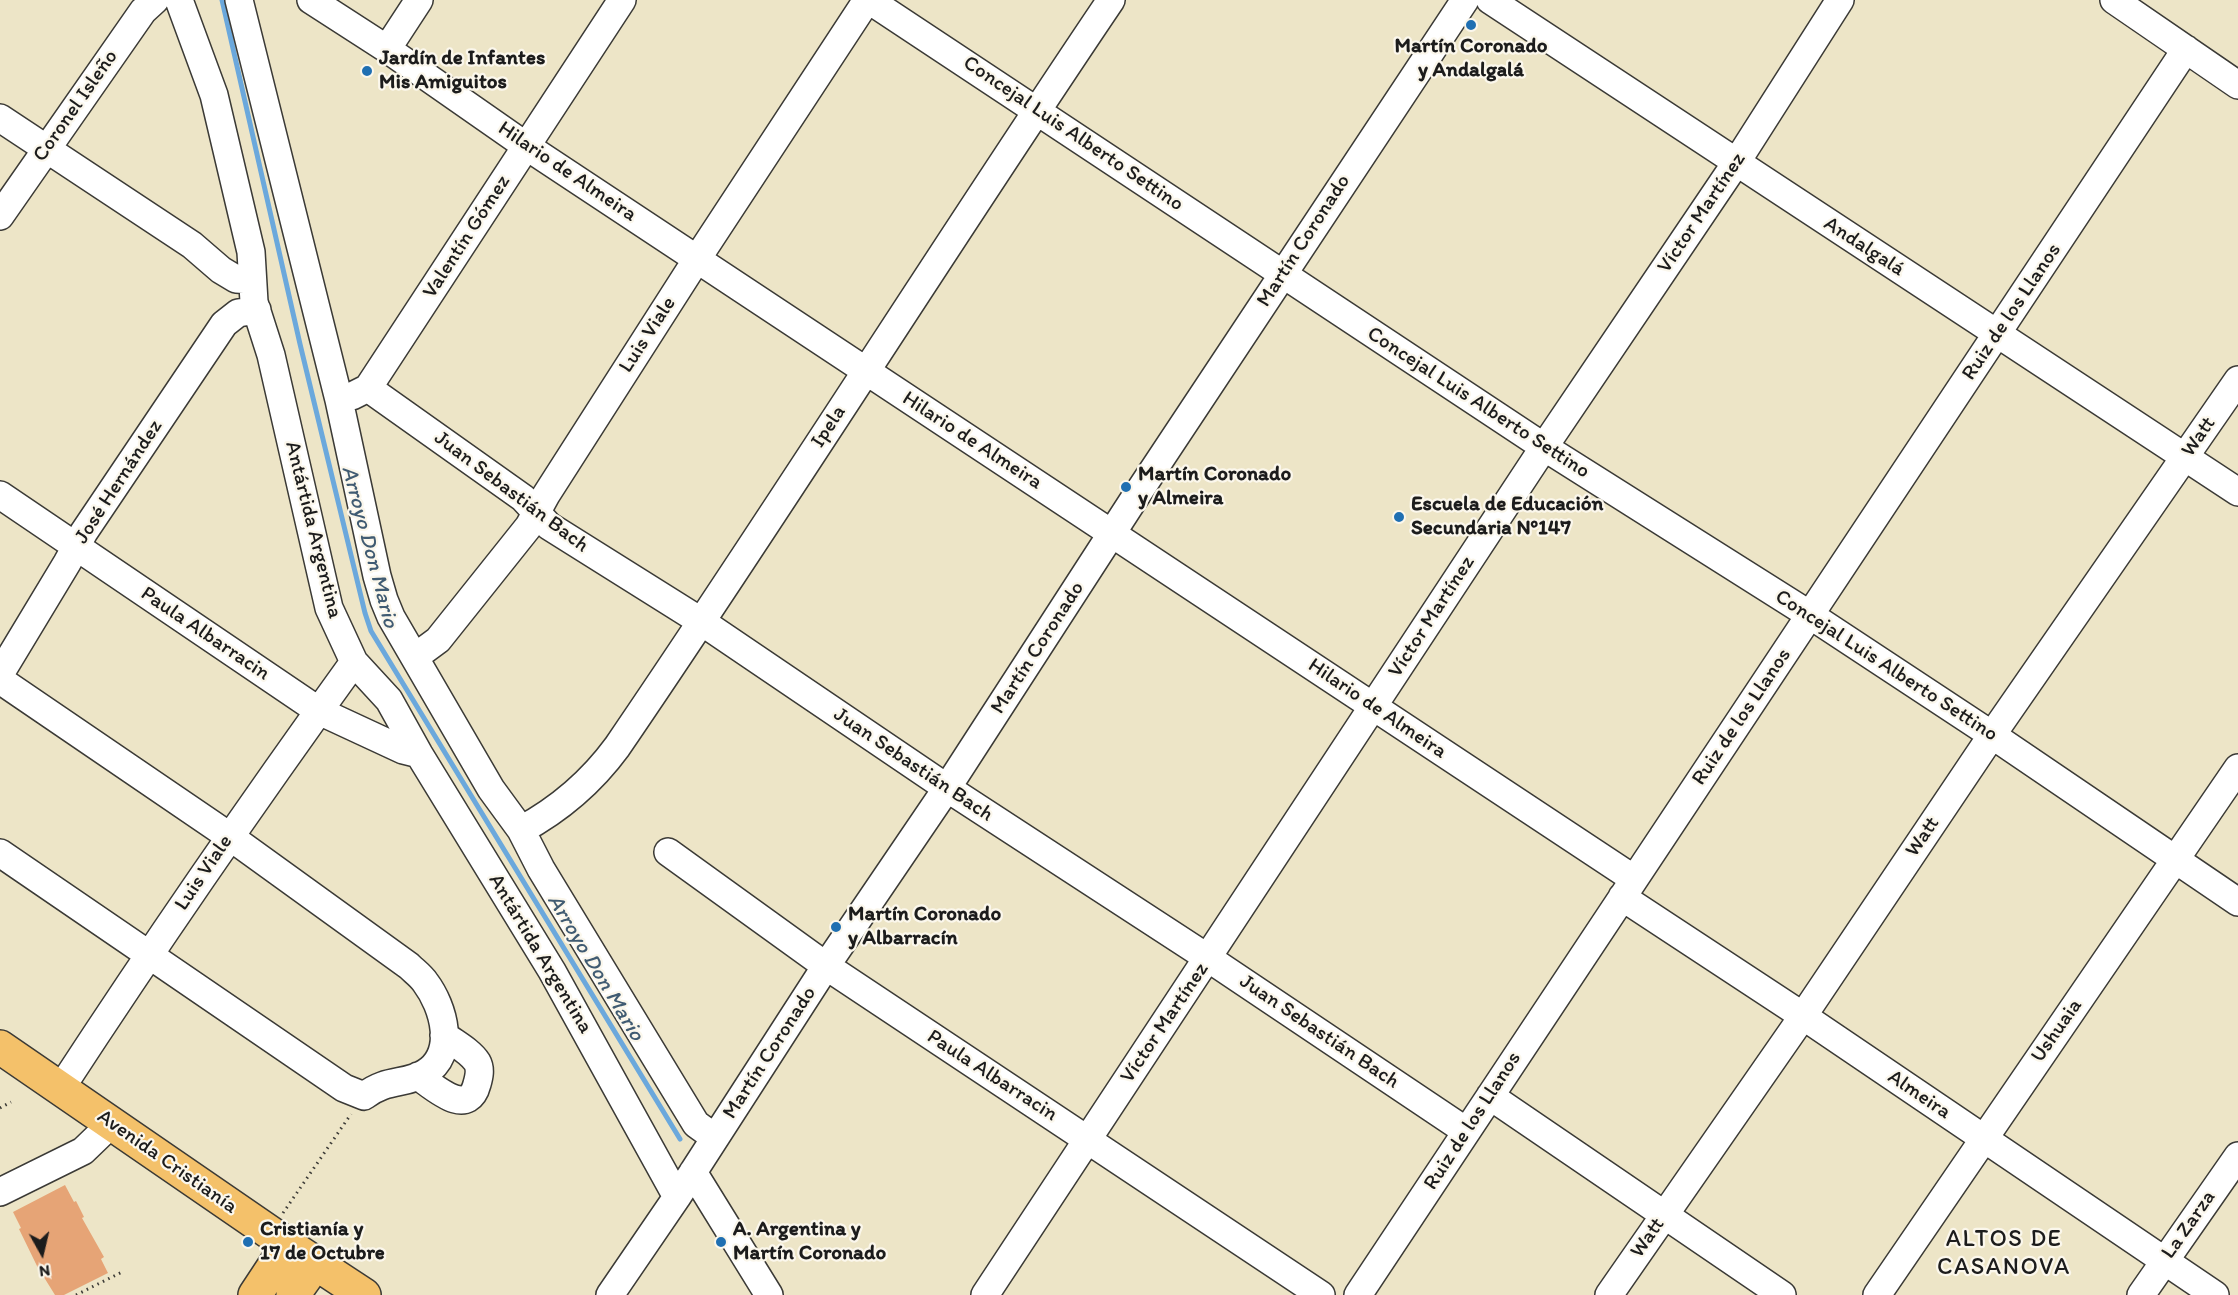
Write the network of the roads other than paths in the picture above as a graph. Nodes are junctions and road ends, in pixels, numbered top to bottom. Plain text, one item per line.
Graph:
1 (179, 0) edge
2 (239, 0) edge
3 (311, 0) edge
4 (419, 0) edge
5 (622, 0) edge
6 (868, 0) edge
7 (1111, 0) edge
8 (1465, 0) edge
9 (1491, 0) edge
10 (1840, 0) edge
11 (2114, 0) edge
12 (150, 2) edge
13 (387, 49) junction
14 (2186, 49) junction
15 (2238, 86) edge
16 (1037, 109) junction
17 (0, 118) edge
18 (526, 147) junction
19 (45, 149) junction
20 (1736, 163) junction
21 (0, 216) edge
22 (697, 259) junction
23 (1282, 274) junction
24 (252, 280) junction
25 (257, 310) junction
26 (1998, 334) junction
27 (866, 371) junction
28 (2238, 380) edge
29 (368, 388) junction
30 (339, 400) junction
31 (1544, 447) junction
32 (2186, 456) junction
33 (2238, 492) edge
34 (0, 495) edge
35 (536, 513) junction
36 (1112, 533) junction
37 (76, 546) junction
38 (1810, 615) junction
39 (702, 622) junction
40 (415, 657) junction
41 (354, 662) junction
42 (0, 674) edge
43 (0, 680) edge
44 (1373, 707) junction
45 (319, 711) junction
46 (1992, 735) junction
47 (419, 754) junction
48 (2238, 768) edge
49 (947, 788) junction
50 (521, 830) junction
51 (230, 836) junction
52 (668, 852) dead end
53 (0, 853) edge
54 (2175, 860) junction
55 (1628, 888) junction
56 (2238, 902) edge
57 (149, 953) junction
58 (1208, 958) junction
59 (826, 966) junction
60 (1803, 1016) junction
61 (444, 1035) junction
62 (0, 1047) edge
63 (418, 1076) junction
64 (61, 1088) junction
65 (1490, 1096) junction
66 (111, 1124) junction
67 (1466, 1131) junction
68 (714, 1137) junction
69 (1983, 1138) junction
70 (1088, 1139) junction
71 (2238, 1156) edge
72 (693, 1172) junction
73 (0, 1192) edge
74 (677, 1197) junction
75 (1665, 1214) junction
76 (279, 1239) junction
77 (2164, 1260) junction
78 (315, 1264) junction
79 (255, 1295) edge
80 (293, 1295) edge
81 (364, 1295) edge
82 (610, 1295) edge
83 (770, 1295) edge
84 (985, 1295) edge
85 (1321, 1295) edge
86 (1358, 1295) edge
87 (1609, 1295) edge
88 (1782, 1295) edge
89 (1877, 1295) edge
90 (2141, 1295) edge
91 (2215, 1295) edge

1 - 24 street, Antártida Argentina
2 - 30 street
3 - 13 street, Hilario de Almeira
4 - 13 street
5 - 18 street, Valentín Gómez
6 - 16 street, Concejal Luis Alberto Settino
6 - 22 street, Luis Viale
7 - 16 street, Ipela
8 - 23 street, Martín Coronado
9 - 20 street, Andalgalá
10 - 20 street, Víctor Martínez
11 - 14 street
12 - 19 street, Coronel Isleño
13 - 18 street, Hilario de Almeira
14 - 15 street
14 - 26 street, Ruiz de los Llanos
16 - 23 street, Concejal Luis Alberto Settino
16 - 27 street, Ipela
17 - 19 street
18 - 22 street, Hilario de Almeira
18 - 29 street, Valentín Gómez
19 - 21 street, Coronel Isleño
19 - 24 street
20 - 26 street, Andalgalá
20 - 31 street, Víctor Martínez
22 - 27 street, Hilario de Almeira
22 - 35 street, Luis Viale
23 - 31 street, Concejal Luis Alberto Settino
23 - 36 street, Martín Coronado
24 - 25 street, Antártida Argentina
25 - 37 street, José Hernández
25 - 41 street, Antártida Argentina
26 - 32 street, Andalgalá
26 - 38 street, Ruiz de los Llanos
27 - 36 street, Hilario de Almeira
27 - 39 street, Ipela
28 - 32 street, Watt
29 - 30 street
29 - 35 street, Juan Sebastián Bach
30 - 40 street
31 - 38 street, Concejal Luis Alberto Settino
31 - 44 street, Víctor Martínez
32 - 33 street, Andalgalá
32 - 46 street, Watt
34 - 37 street, Paula Albarracin
35 - 39 street, Juan Sebastián Bach
35 - 40 street, Luis Viale
36 - 44 street, Hilario de Almeira
36 - 49 street, Martín Coronado
37 - 42 street, José Hernández
37 - 45 street, Paula Albarracin
38 - 46 street, Concejal Luis Alberto Settino
38 - 55 street, Ruiz de los Llanos
39 - 49 street, Juan Sebastián Bach
39 - 50 street, Ipela
40 - 50 street
41 - 45 street, Luis Viale
41 - 47 street, Antártida Argentina
43 - 51 street
44 - 55 street, Hilario de Almeira
44 - 58 street, Víctor Martínez
45 - 47 street, Paula Albarracin
45 - 51 street, Luis Viale
46 - 54 street, Concejal Luis Alberto Settino
46 - 60 street, Watt
47 - 74 street, Antártida Argentina
48 - 54 street, Ushuaia
49 - 58 street, Juan Sebastián Bach
49 - 59 street, Martín Coronado
50 - 68 street
51 - 57 street, Luis Viale
51 - 61 street
52 - 59 street, Paula Albarracin
53 - 57 street
54 - 56 street, Concejal Luis Alberto Settino
54 - 69 street, Ushuaia
55 - 60 street, Almeira
55 - 65 street, Ruiz de los Llanos
57 - 63 street
57 - 64 street, Luis Viale
58 - 67 street, Juan Sebastián Bach
58 - 70 street, Víctor Martínez
59 - 68 street, Martín Coronado
59 - 70 street, Paula Albarracin
60 - 69 street, Almeira
60 - 75 street, Watt
61 - 63 street
61 - 63 street
62 - 64 main road, Avenida Cristianía
64 - 66 main road, Avenida Cristianía
65 - 67 street, Ruiz de los Llanos
65 - 75 street
66 - 73 street
66 - 76 main road, Avenida Cristianía
67 - 86 street, Ruiz de los Llanos
68 - 72 street, Martín Coronado
69 - 77 street, Almeira
69 - 89 street, Ushuaia
70 - 84 street, Víctor Martínez
70 - 85 street, Paula Albarracin
71 - 77 street, La Zarza
72 - 74 street, Martín Coronado
72 - 83 street
74 - 82 street, Martín Coronado
75 - 87 street, Watt
75 - 88 street
76 - 78 main road, Avenida Cristianía
76 - 79 main road
77 - 90 street, La Zarza
77 - 91 street, Almeira
78 - 80 main road
78 - 81 main road, Avenida Cristianía

